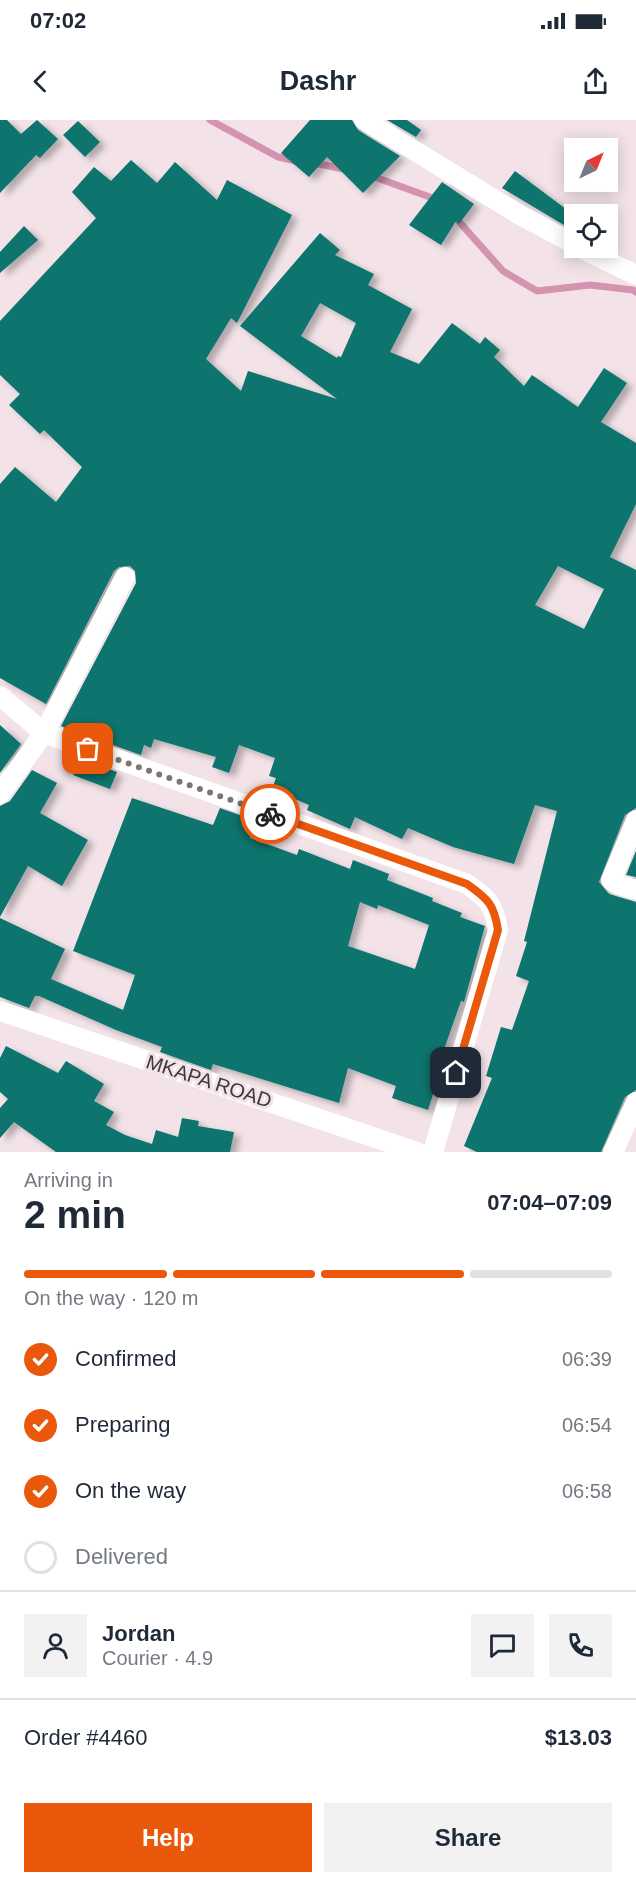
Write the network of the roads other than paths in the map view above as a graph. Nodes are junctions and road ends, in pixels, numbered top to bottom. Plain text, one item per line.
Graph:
1 (364, 120) edge
2 (564, 239) edge
3 (601, 258) edge
4 (636, 275) edge
5 (125, 576) dead end
6 (0, 696) edge
7 (44, 733) junction
8 (0, 794) edge
9 (636, 820) edge
10 (636, 890) edge
11 (0, 1011) edge
12 (636, 1102) edge
13 (417, 1152) edge
14 (433, 1152) edge
15 (613, 1152) edge

1 - 2 street
3 - 4 street
5 - 7 street
6 - 7 street
7 - 8 street
7 - 14 street
9 - 10 street
11 - 13 street, MKAPA ROAD
12 - 15 street

